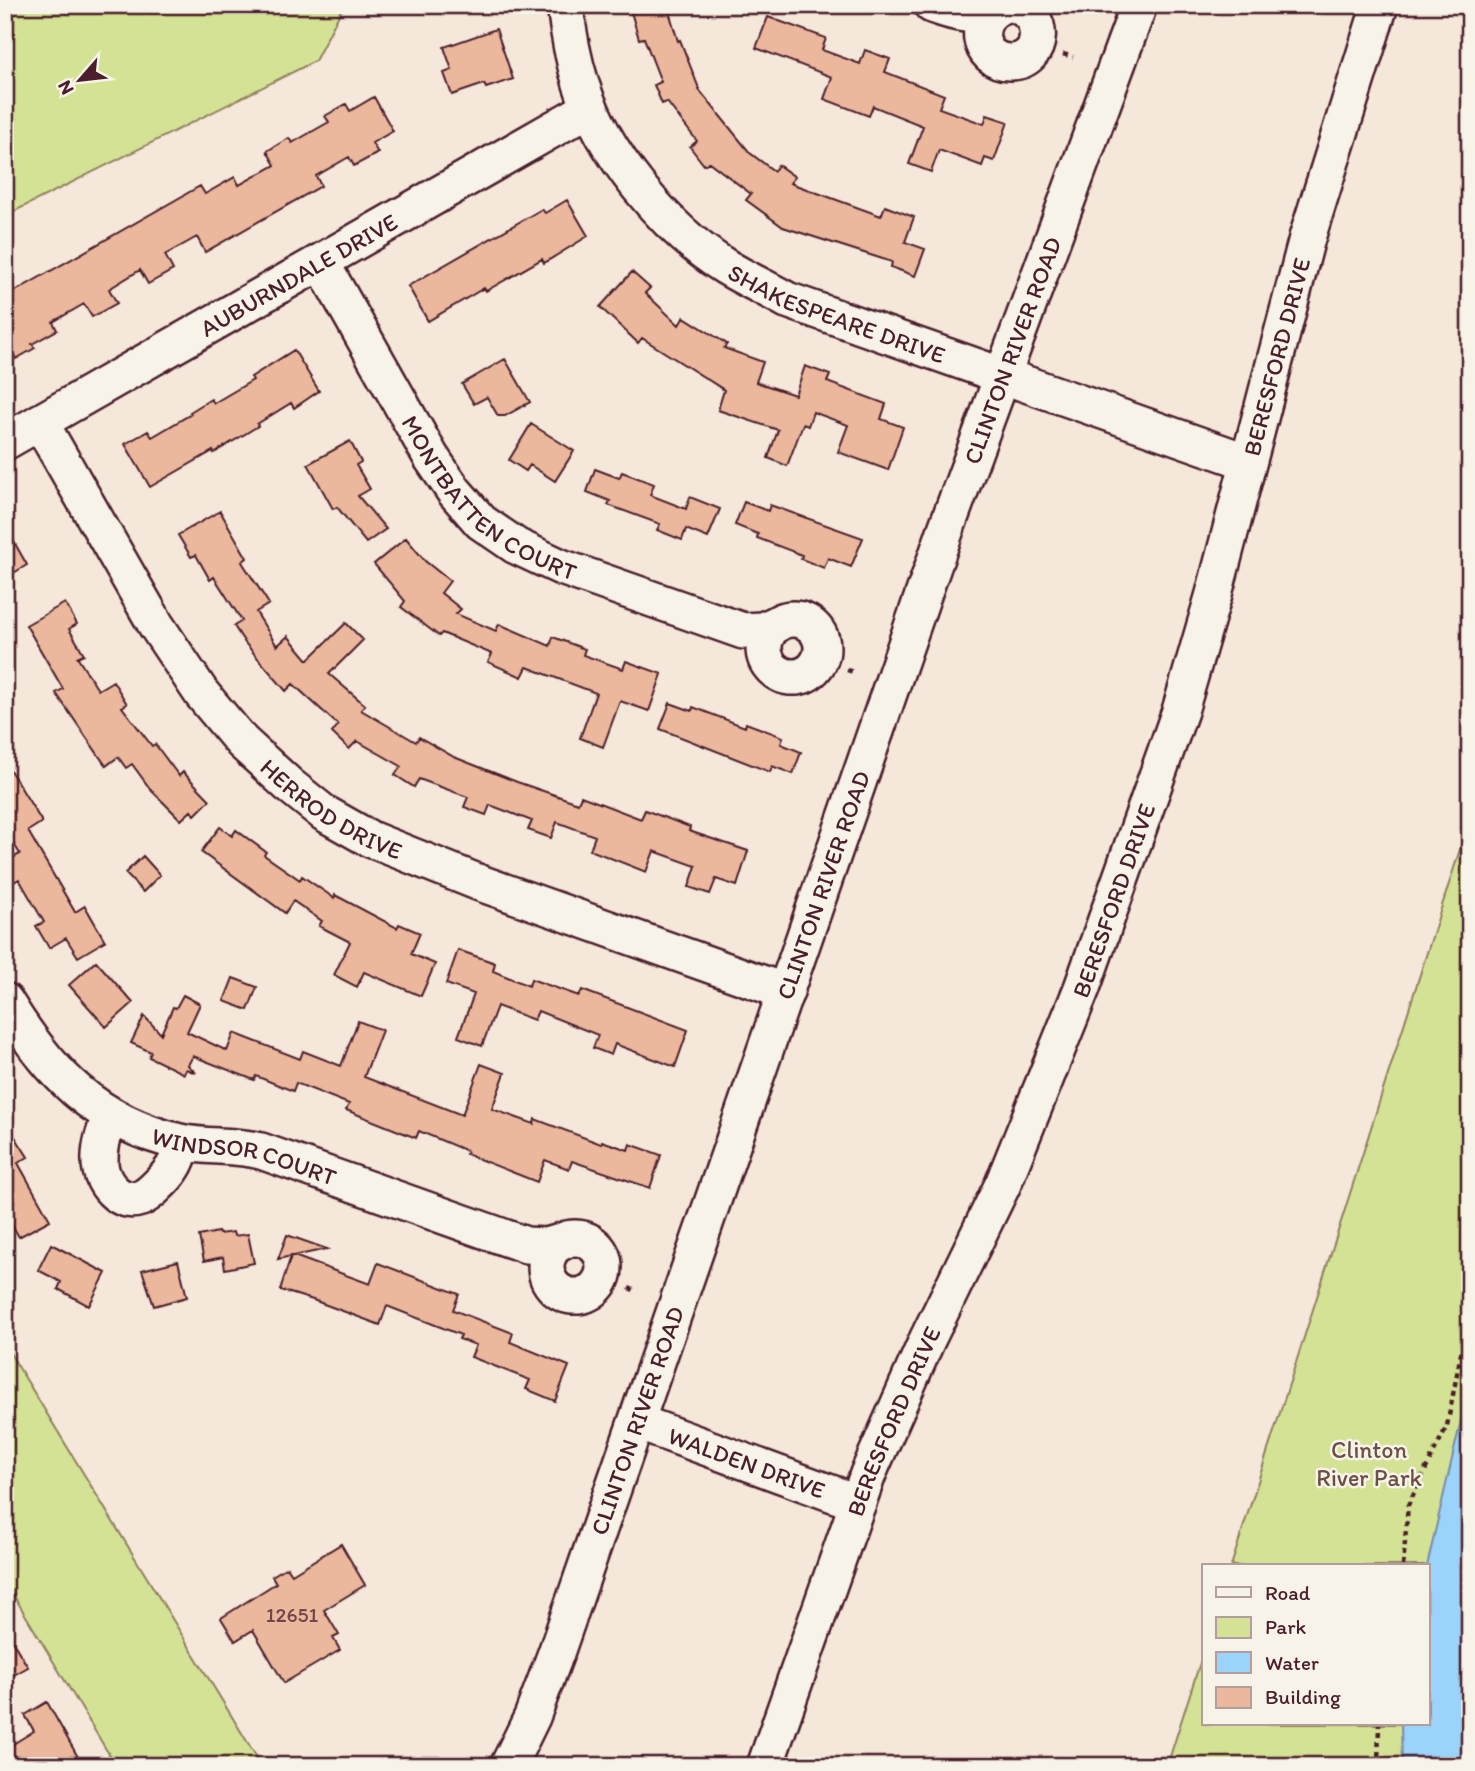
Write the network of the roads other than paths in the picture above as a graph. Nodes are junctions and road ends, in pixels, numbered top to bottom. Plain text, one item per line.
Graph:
1 (565, 5) edge
2 (1139, 5) edge
3 (1380, 5) edge
4 (1004, 6) edge
5 (946, 10) edge
6 (982, 42) junction
7 (590, 108) junction
8 (321, 262) junction
9 (1004, 376) junction
10 (40, 422) junction
11 (5, 442) edge
12 (1248, 462) junction
13 (777, 624) junction
14 (743, 631) junction
15 (766, 658) junction
16 (786, 992) junction
17 (5, 1001) edge
18 (111, 1116) junction
19 (182, 1143) junction
20 (562, 1242) junction
21 (526, 1245) junction
22 (547, 1274) junction
23 (636, 1422) junction
24 (858, 1503) junction
25 (508, 1766) edge
26 (765, 1766) edge

1 - 7 street, SHAKESPEARE DRIVE
2 - 9 street, CLINTON RIVER ROAD
3 - 12 street, BERESFORD DRIVE
4 - 5 street
4 - 6 street
4 - 6 street
5 - 6 street
7 - 8 street, AUBURNDALE DRIVE
7 - 9 street, SHAKESPEARE DRIVE
8 - 10 street, AUBURNDALE DRIVE
8 - 14 street, MONTBATTEN COURT
9 - 12 street, SHAKESPEARE DRIVE
9 - 16 street, CLINTON RIVER ROAD
10 - 11 street, AUBURNDALE DRIVE
10 - 16 street, HERROD DRIVE
12 - 24 street, BERESFORD DRIVE
13 - 14 street
13 - 15 street
13 - 15 street
14 - 15 street
16 - 23 street, CLINTON RIVER ROAD
17 - 18 street, WINDSOR COURT
18 - 19 street, WINDSOR COURT
18 - 19 street
19 - 21 street, WINDSOR COURT
20 - 21 street, WINDSOR COURT
20 - 22 street
20 - 22 street, WINDSOR COURT
21 - 22 street, WINDSOR COURT
23 - 24 street, WALDEN DRIVE
23 - 25 street, CLINTON RIVER ROAD
24 - 26 street, BERESFORD DRIVE

